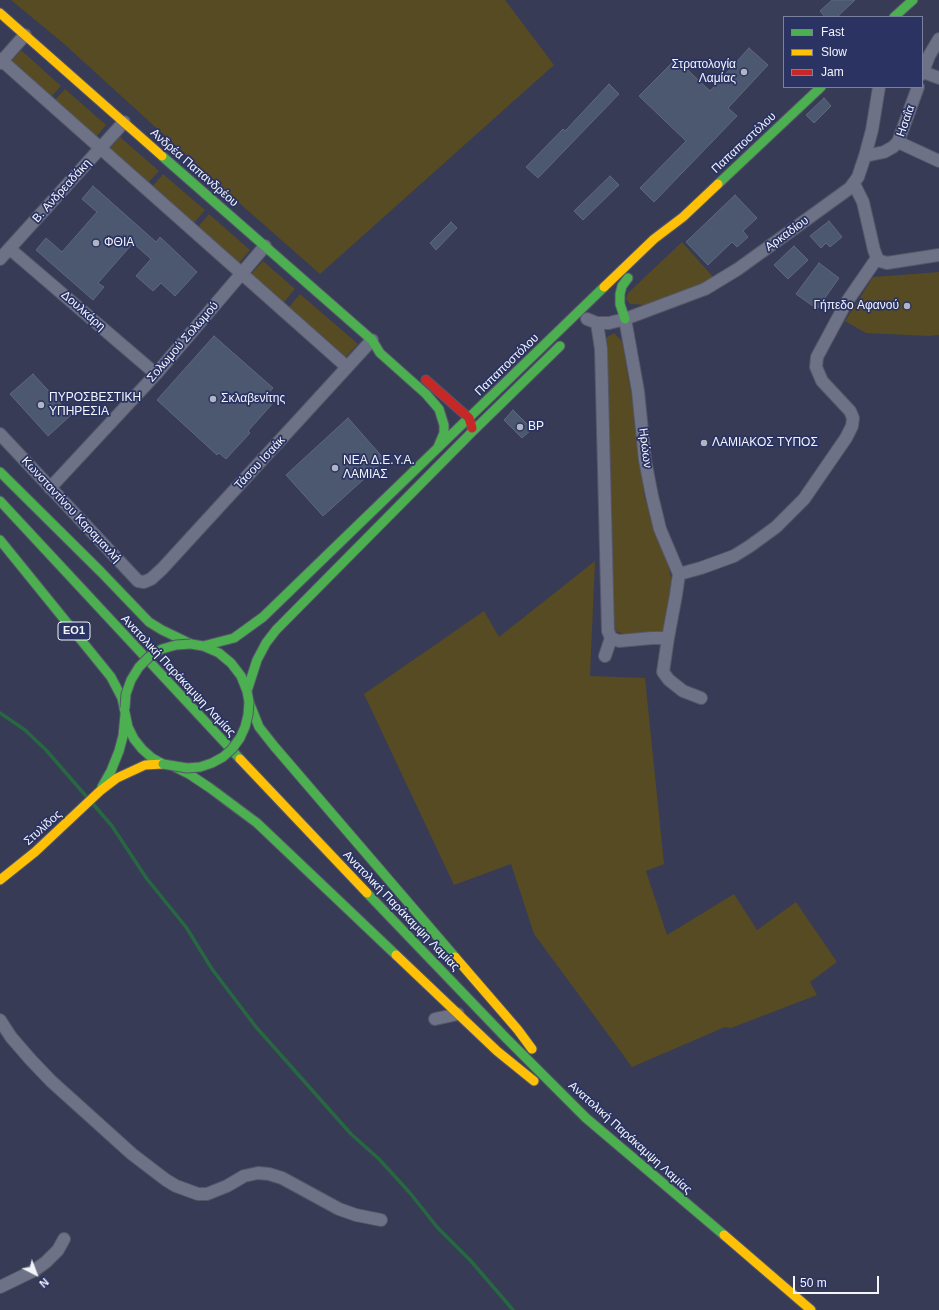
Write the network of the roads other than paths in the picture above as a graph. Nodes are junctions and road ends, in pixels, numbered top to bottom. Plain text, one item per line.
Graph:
1 (913, 0) edge
2 (0, 13) edge
3 (896, 16) edge
4 (25, 35) junction
5 (939, 39) edge
6 (1, 61) edge
7 (923, 71) edge
8 (923, 73) edge
9 (939, 78) edge
10 (820, 88) edge
11 (879, 88) edge
12 (918, 88) edge
13 (124, 122) junction
14 (898, 142) junction
15 (101, 148) junction
16 (865, 156) junction
17 (939, 161) edge
18 (854, 184) junction
19 (683, 217) junction
20 (265, 246) junction
21 (10, 249) junction
22 (939, 255) edge
23 (877, 258) junction
24 (0, 259) edge
25 (644, 262) dead end
26 (241, 274) junction
27 (612, 293) dead end
28 (588, 318) junction
29 (625, 319) junction
30 (568, 338) dead end
31 (372, 340) junction
32 (387, 345) dead end
33 (347, 367) junction
34 (156, 374) junction
35 (422, 376) dead end
36 (469, 418) junction
37 (473, 431) junction
38 (0, 434) edge
39 (437, 448) junction
40 (0, 472) edge
41 (50, 488) junction
42 (0, 501) edge
43 (0, 540) edge
44 (679, 574) junction
45 (144, 582) joint
46 (611, 638) junction
47 (668, 638) junction
48 (191, 644) junction
49 (204, 646) junction
50 (605, 656) dead end
51 (247, 691) junction
52 (701, 698) dead end
53 (249, 702) junction
54 (125, 712) junction
55 (163, 764) junction
56 (175, 767) junction
57 (100, 791) junction
58 (0, 880) edge
59 (458, 1014) junction
60 (435, 1019) dead end
61 (0, 1020) edge
62 (586, 1118) junction
63 (381, 1220) dead end
64 (64, 1239) dead end
65 (0, 1287) edge
66 (811, 1310) edge

1 - 3 main road
2 - 4 main road, Ανδρέα Παπανδρέου
4 - 6 street
4 - 13 main road, Ανδρέα Παπανδρέου
5 - 7 street
6 - 15 street
8 - 9 street
10 - 19 main road, Παπαποστόλου
11 - 16 street
12 - 14 street, Ησαΐα
13 - 15 street, Β. Ανδρεαδάκη
13 - 20 main road, Ανδρέα Παπανδρέου
14 - 16 street, Ησαΐα
14 - 17 street
15 - 21 street, Β. Ανδρεαδάκη
15 - 26 street
16 - 18 street
18 - 23 street
18 - 29 street, Αρκαδίου
19 - 25 main road, Παπαποστόλου
19 - 28 main road, Παπαποστόλου
20 - 26 street, Σολωμού Σολωμού
20 - 31 main road, Ανδρέα Παπανδρέου
21 - 24 street, Β. Ανδρεαδάκη
21 - 34 street, Δουλκάρη
22 - 23 street
23 - 44 street
26 - 33 street
26 - 34 street, Σολωμού Σολωμού
27 - 29 main road
28 - 29 street, Αρκαδίου
28 - 36 main road, Παπαποστόλου
28 - 46 street
29 - 44 street, Ηρώων
30 - 37 main road, Παπαποστόλου
31 - 32 main road, Ανδρέα Παπανδρέου
31 - 33 street, Τάσου Ισαάκ
31 - 39 main road, Ανδρέα Παπανδρέου
33 - 45 street, Τάσου Ισαάκ
34 - 41 street, Σολωμού Σολωμού
35 - 36 main road
36 - 37 main road
36 - 39 main road, Παπαποστόλου
37 - 51 main road, Παπαποστόλου
38 - 41 street, Κωνσταντίνου Καραμανλή
39 - 49 main road, Παπαποστόλου
40 - 48 main road, ΕΟ1
41 - 45 street, Κωνσταντίνου Καραμανλή
42 - 62 main road, Ανατολική Παράκαμψη Λαμίας
43 - 54 main road, ΕΟ1
44 - 47 street
46 - 47 street
46 - 50 street
47 - 52 street
48 - 49 main road, ΕΟ1
48 - 54 main road, ΕΟ1, bridge
49 - 51 main road, ΕΟ1
51 - 53 main road, ΕΟ1, bridge
53 - 56 main road, ΕΟ1, bridge
53 - 62 main road
54 - 55 main road, ΕΟ1
54 - 57 main road, Στυλίδος / ΕΟ1
55 - 56 main road, ΕΟ1, bridge
55 - 57 main road, Στυλίδος / ΕΟ1
56 - 59 main road
57 - 58 main road, Στυλίδος / ΕΟ1
59 - 60 street
59 - 62 main road
61 - 63 street
62 - 66 main road, Ανατολική Παράκαμψη Λαμίας
64 - 65 street

